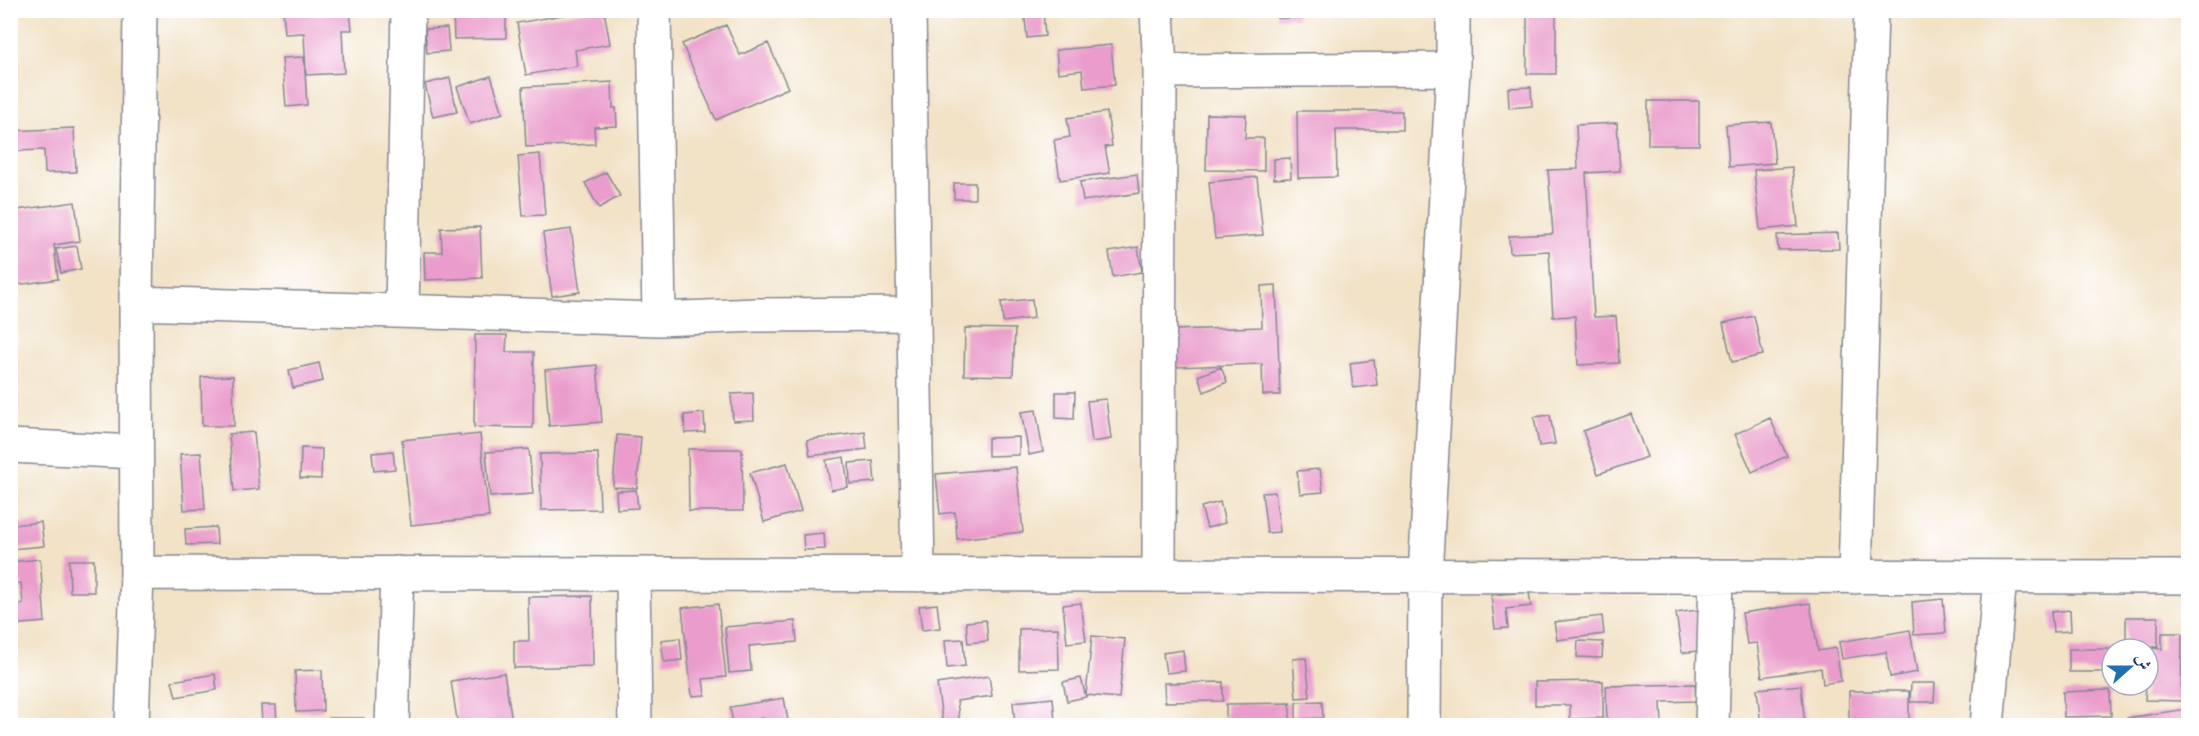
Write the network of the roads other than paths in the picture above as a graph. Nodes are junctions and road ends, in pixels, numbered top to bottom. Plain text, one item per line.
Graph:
1 (140, 10) edge
2 (408, 10) edge
3 (654, 10) edge
4 (909, 10) edge
5 (1157, 10) edge
6 (1453, 10) edge
7 (1871, 10) edge
8 (1453, 69) junction
9 (1160, 70) junction
10 (136, 303) junction
11 (402, 311) junction
12 (914, 314) junction
13 (659, 319) junction
14 (10, 446) edge
15 (136, 452) junction
16 (137, 573) junction
17 (398, 573) junction
18 (633, 574) junction
19 (918, 575) junction
20 (1159, 575) junction
21 (1425, 576) junction
22 (1716, 576) junction
23 (1855, 577) junction
24 (2000, 577) junction
25 (2188, 577) edge
26 (132, 726) edge
27 (392, 726) edge
28 (635, 726) edge
29 (1424, 726) edge
30 (1712, 726) edge
31 (1987, 726) edge

1 - 10 street
2 - 11 street
3 - 13 street
4 - 12 street
5 - 9 street
6 - 8 street
7 - 23 street
8 - 9 street
8 - 21 street
9 - 20 street
10 - 11 street
10 - 15 street
11 - 13 street
12 - 13 street
12 - 19 street
14 - 15 street
15 - 16 street
16 - 17 street
16 - 26 street
17 - 18 street
17 - 27 street
18 - 19 street
18 - 28 street
19 - 20 street
20 - 21 street
21 - 22 street
21 - 29 street
22 - 23 street
22 - 30 street
23 - 24 street
24 - 25 street
24 - 31 street

